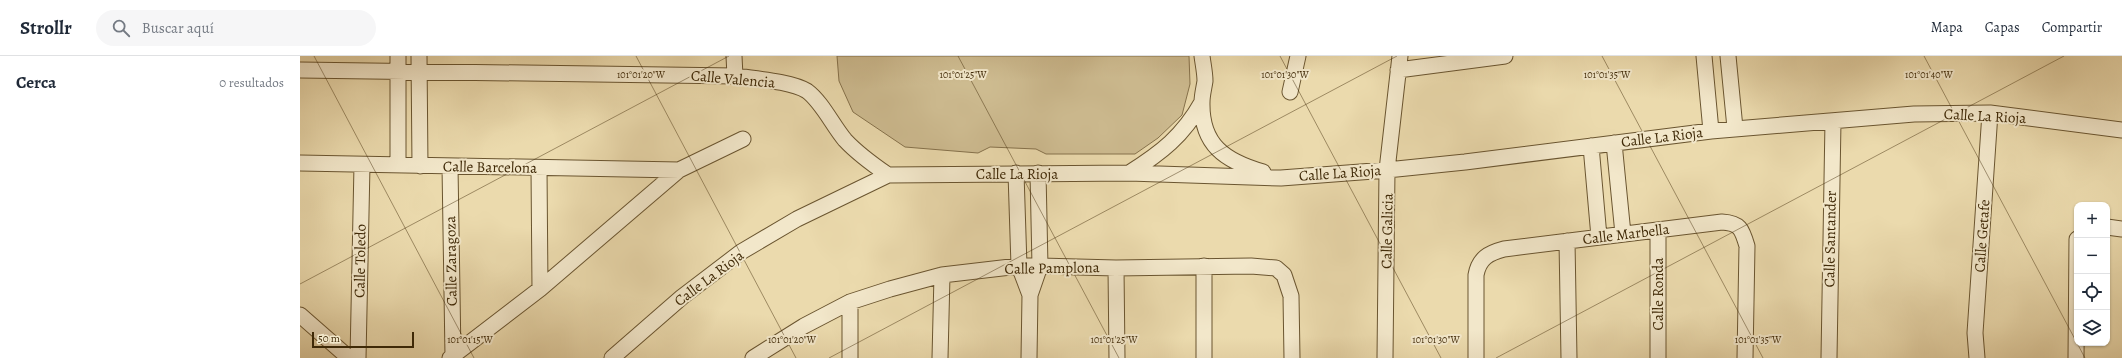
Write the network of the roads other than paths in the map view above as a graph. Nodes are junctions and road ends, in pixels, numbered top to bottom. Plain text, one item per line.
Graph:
1 (734, 56) edge
2 (1202, 56) edge
3 (1298, 56) edge
4 (1498, 56) edge
5 (1704, 56) edge
6 (1728, 56) edge
7 (398, 63) edge
8 (419, 63) edge
9 (1399, 63) edge
10 (300, 70) edge
11 (735, 76) junction
12 (1290, 92) dead end
13 (1202, 102) junction
14 (1990, 113) junction
15 (1833, 121) junction
16 (1735, 128) junction
17 (2122, 130) edge
18 (1711, 131) junction
19 (743, 139) dead end
20 (1614, 143) junction
21 (1591, 146) junction
22 (300, 163) edge
23 (362, 165) junction
24 (398, 165) junction
25 (420, 166) junction
26 (450, 166) junction
27 (539, 168) junction
28 (679, 170) junction
29 (1388, 170) junction
30 (1016, 173) junction
31 (1038, 173) junction
32 (1129, 173) junction
33 (888, 175) junction
34 (1281, 178) junction
35 (2110, 227) edge
36 (2122, 229) edge
37 (1658, 230) junction
38 (1623, 234) junction
39 (1599, 237) junction
40 (1567, 241) junction
41 (1019, 266) junction
42 (1040, 266) junction
43 (1204, 266) junction
44 (1116, 268) junction
45 (2077, 274) edge
46 (942, 275) junction
47 (540, 289) junction
48 (1030, 295) junction
49 (850, 302) junction
50 (300, 315) edge
51 (760, 355) edge
52 (451, 357) edge
53 (349, 358) edge
54 (358, 358) edge
55 (612, 358) edge
56 (850, 358) edge
57 (940, 358) edge
58 (1029, 358) edge
59 (1117, 358) edge
60 (1204, 358) edge
61 (1292, 358) edge
62 (1385, 358) edge
63 (1476, 358) edge
64 (1569, 358) edge
65 (1658, 358) edge
66 (1745, 358) edge
67 (1829, 358) edge
68 (1977, 358) edge
69 (2076, 358) edge

1 - 11 street
2 - 13 street
3 - 12 street
4 - 9 street
5 - 18 street
6 - 16 street
7 - 8 street, Calle Valencia
7 - 10 street, Calle Valencia
7 - 24 street
8 - 11 street, Calle Valencia
8 - 25 street
9 - 29 street, Calle Galicia
11 - 33 street, Calle Valencia
13 - 32 street
13 - 34 street
14 - 15 street, Calle La Rioja
14 - 17 street, Calle La Rioja
14 - 68 street, Calle Getafe
15 - 16 street, Calle La Rioja
15 - 67 street, Calle Santander
16 - 18 street, Calle La Rioja
18 - 20 street, Calle La Rioja
19 - 28 street, Calle Barcelona
20 - 21 street, Calle La Rioja
20 - 38 street
21 - 29 street, Calle La Rioja
21 - 39 street
22 - 23 street, Calle Barcelona
23 - 24 street, Calle Barcelona
23 - 54 street, Calle Toledo
24 - 25 street, Calle Barcelona
25 - 26 street, Calle Barcelona
26 - 27 street, Calle Barcelona
26 - 52 street, Calle Zaragoza
27 - 28 street, Calle Barcelona
27 - 47 street
28 - 47 street, Calle Barcelona
29 - 34 street, Calle La Rioja
29 - 62 street, Calle Galicia
30 - 31 street, Calle La Rioja
30 - 33 street, Calle La Rioja
30 - 41 street
31 - 32 street, Calle La Rioja
31 - 42 street
32 - 34 street, Calle La Rioja
33 - 55 street, Calle La Rioja
35 - 36 street
37 - 38 street, Calle Marbella
37 - 65 street, Calle Ronda
37 - 66 street, Calle Marbella
38 - 39 street, Calle Marbella
39 - 40 street, Calle Marbella
40 - 63 street, Calle Marbella
40 - 64 street
41 - 42 street, Calle Pamplona
41 - 46 street, Calle Pamplona
41 - 48 street
42 - 44 street, Calle Pamplona
42 - 48 street
43 - 44 street, Calle Pamplona
43 - 60 street
43 - 61 street, Calle Pamplona
44 - 59 street
45 - 69 street
46 - 49 street, Calle Pamplona
46 - 57 street
47 - 52 street, Calle Barcelona
48 - 58 street
49 - 51 street, Calle Pamplona
49 - 56 street
50 - 53 street

